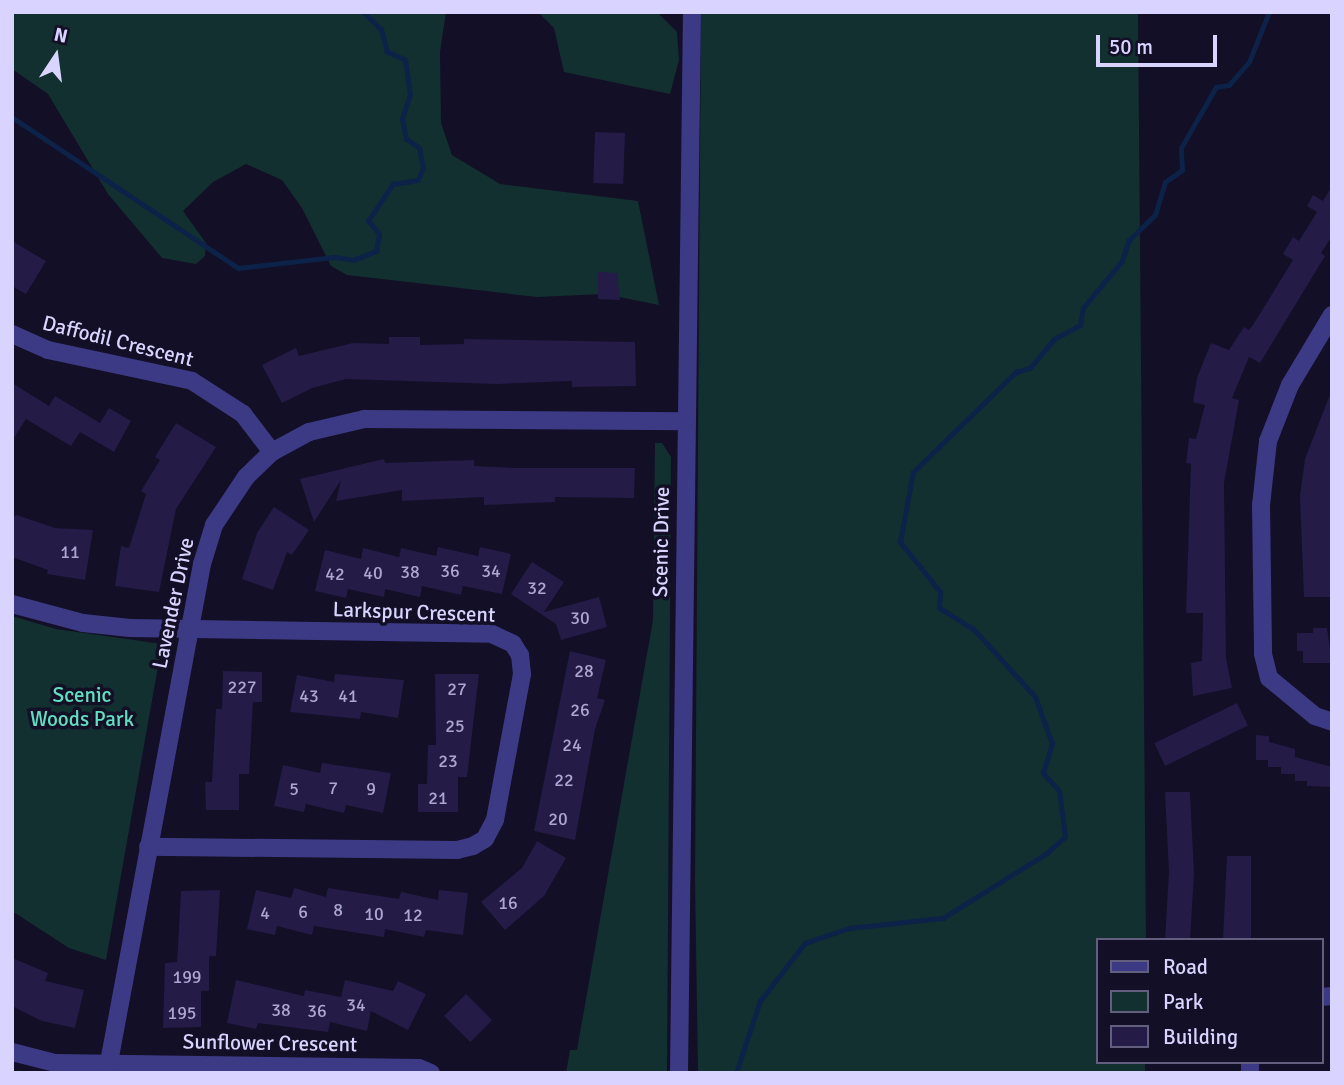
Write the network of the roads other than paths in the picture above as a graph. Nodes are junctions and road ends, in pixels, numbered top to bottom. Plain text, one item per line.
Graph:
1 (692, 12) edge
2 (1332, 315) edge
3 (12, 334) edge
4 (685, 421) junction
5 (272, 452) junction
6 (12, 604) edge
7 (189, 630) junction
8 (1332, 722) edge
9 (148, 846) junction
10 (12, 1052) edge
11 (108, 1068) edge
12 (431, 1073) edge
13 (679, 1073) edge

1 - 4 street, Scenic Drive
2 - 8 street
3 - 5 street, Daffodil Crescent
4 - 5 street, Lavender Drive
4 - 13 street, Scenic Drive
5 - 7 street, Lavender Drive
6 - 7 street
7 - 9 street, Lavender Drive
7 - 9 street, Larkspur Crescent
9 - 11 street, Lavender Drive
10 - 11 street, Sunflower Crescent
11 - 12 street, Sunflower Crescent

